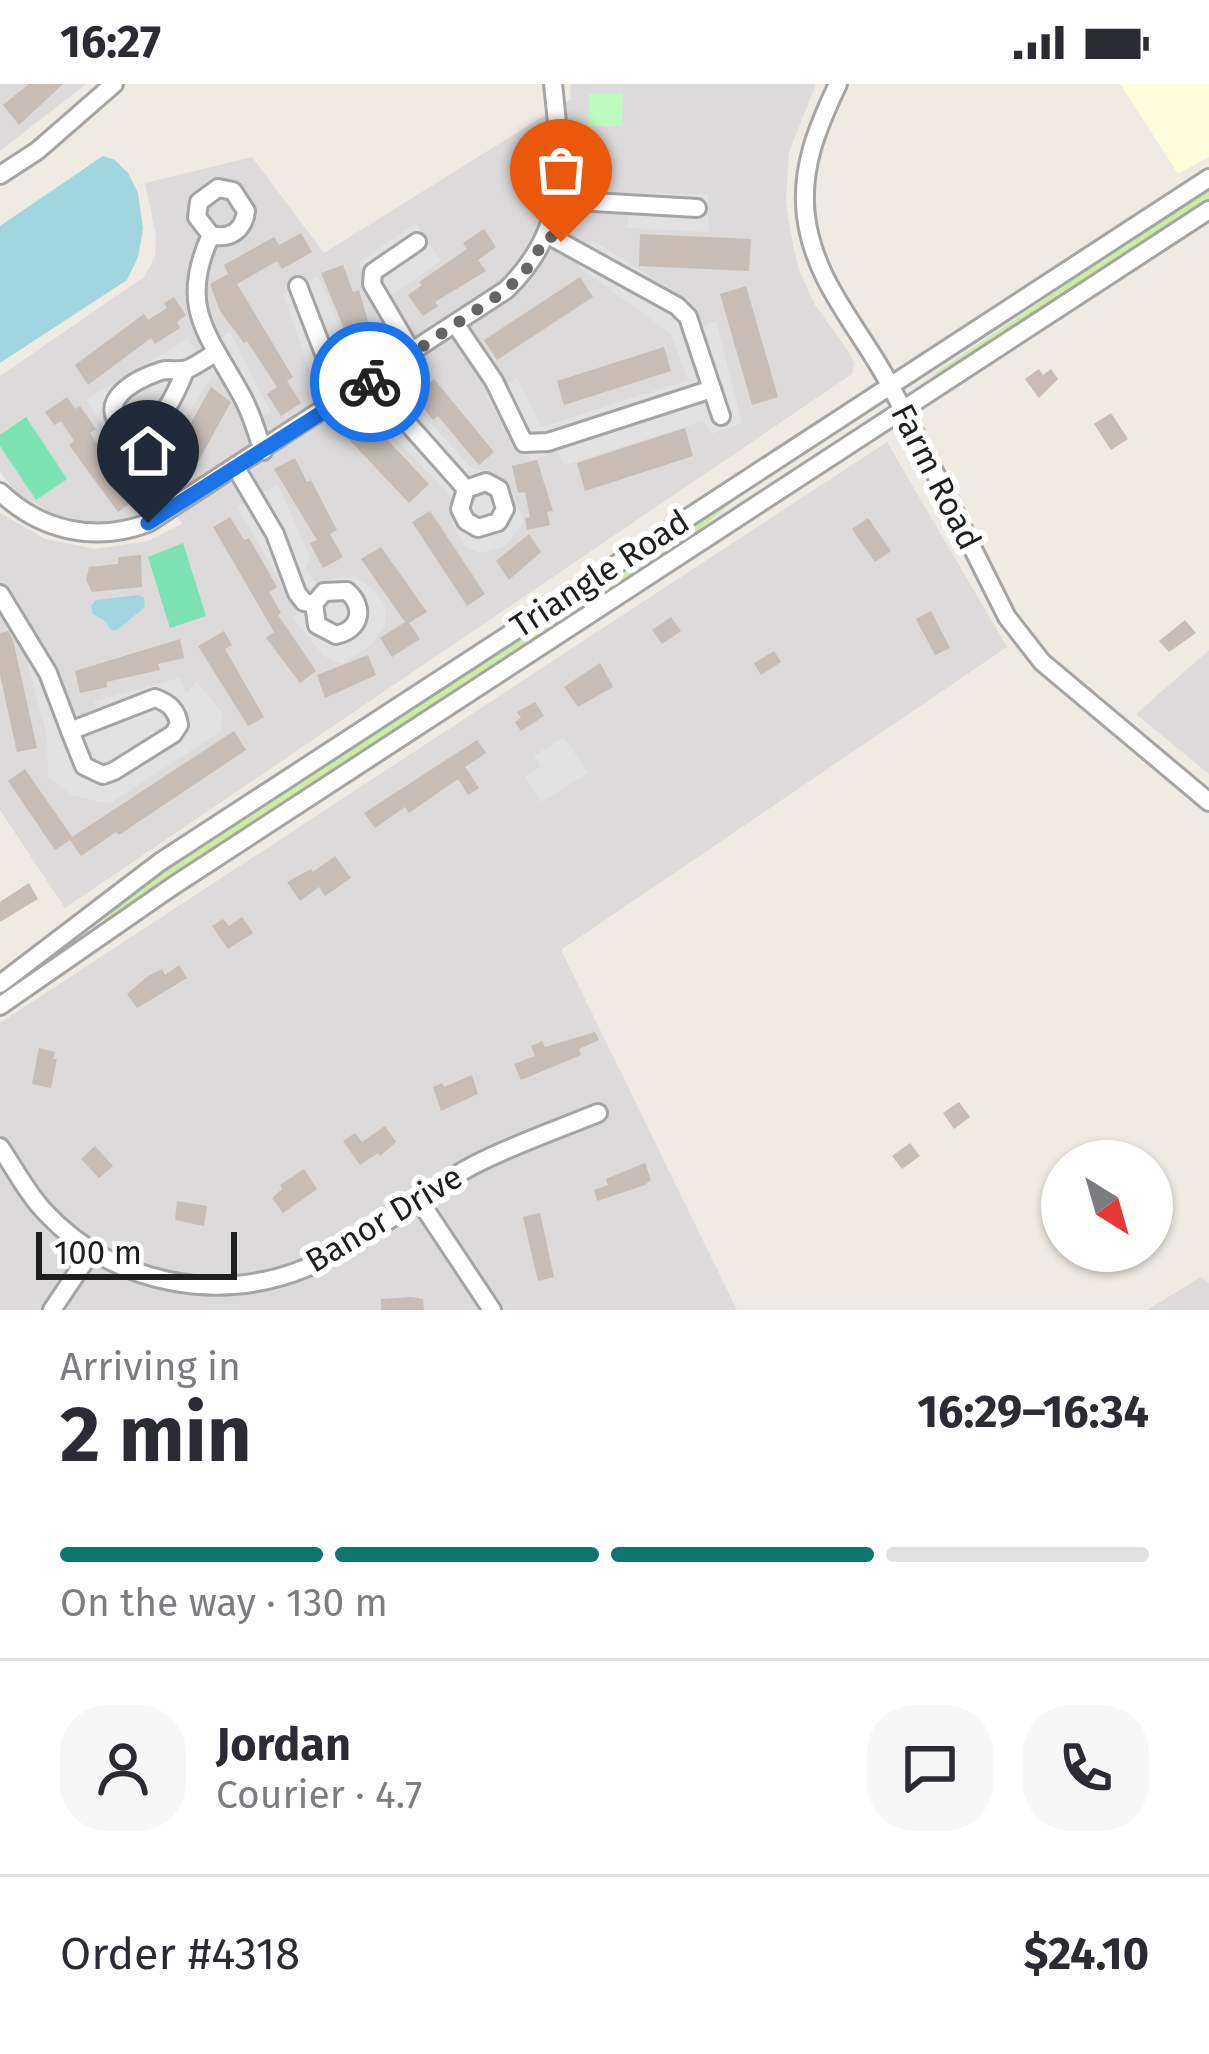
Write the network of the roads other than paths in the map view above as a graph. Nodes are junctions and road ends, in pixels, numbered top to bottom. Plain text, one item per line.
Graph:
1 (114, 84) edge
2 (553, 84) edge
3 (838, 84) edge
4 (0, 175) edge
5 (1209, 178) edge
6 (558, 200) junction
7 (697, 208) dead end
8 (1209, 210) edge
9 (211, 235) dead end
10 (548, 235) junction
11 (417, 242) dead end
12 (298, 286) dead end
13 (456, 325) junction
14 (215, 353) junction
15 (412, 353) junction
16 (185, 371) junction
17 (370, 381) junction
18 (890, 384) junction
19 (712, 389) junction
20 (342, 400) junction
21 (902, 409) junction
22 (721, 416) dead end
23 (262, 451) junction
24 (236, 468) junction
25 (466, 489) dead end
26 (4, 502) edge
27 (0, 594) edge
28 (314, 604) dead end
29 (70, 731) junction
30 (1209, 802) edge
31 (0, 984) edge
32 (0, 1006) edge
33 (598, 1113) dead end
34 (0, 1147) edge
35 (419, 1200) junction
36 (92, 1252) junction
37 (52, 1310) edge
38 (493, 1310) edge

1 - 4 street
2 - 6 street
3 - 18 street, Farm Road
5 - 18 street, Triangle Road
6 - 7 street
6 - 10 street
8 - 21 street, Triangle Road
9 - 14 street
10 - 13 street
10 - 19 street
11 - 15 street
12 - 20 street
13 - 15 street
13 - 19 street
14 - 16 street
14 - 23 street
15 - 17 street
16 - 16 street
17 - 20 street
17 - 25 street
18 - 21 street, Farm Road
18 - 31 street, Triangle Road
19 - 22 street
20 - 23 street
21 - 30 street, Farm Road
21 - 32 street, Triangle Road
23 - 24 street
24 - 26 street
24 - 28 street
27 - 29 street
29 - 29 street
33 - 35 street, Banor Drive
34 - 36 street, Banor Drive
35 - 36 street, Banor Drive
35 - 38 street
36 - 37 street

